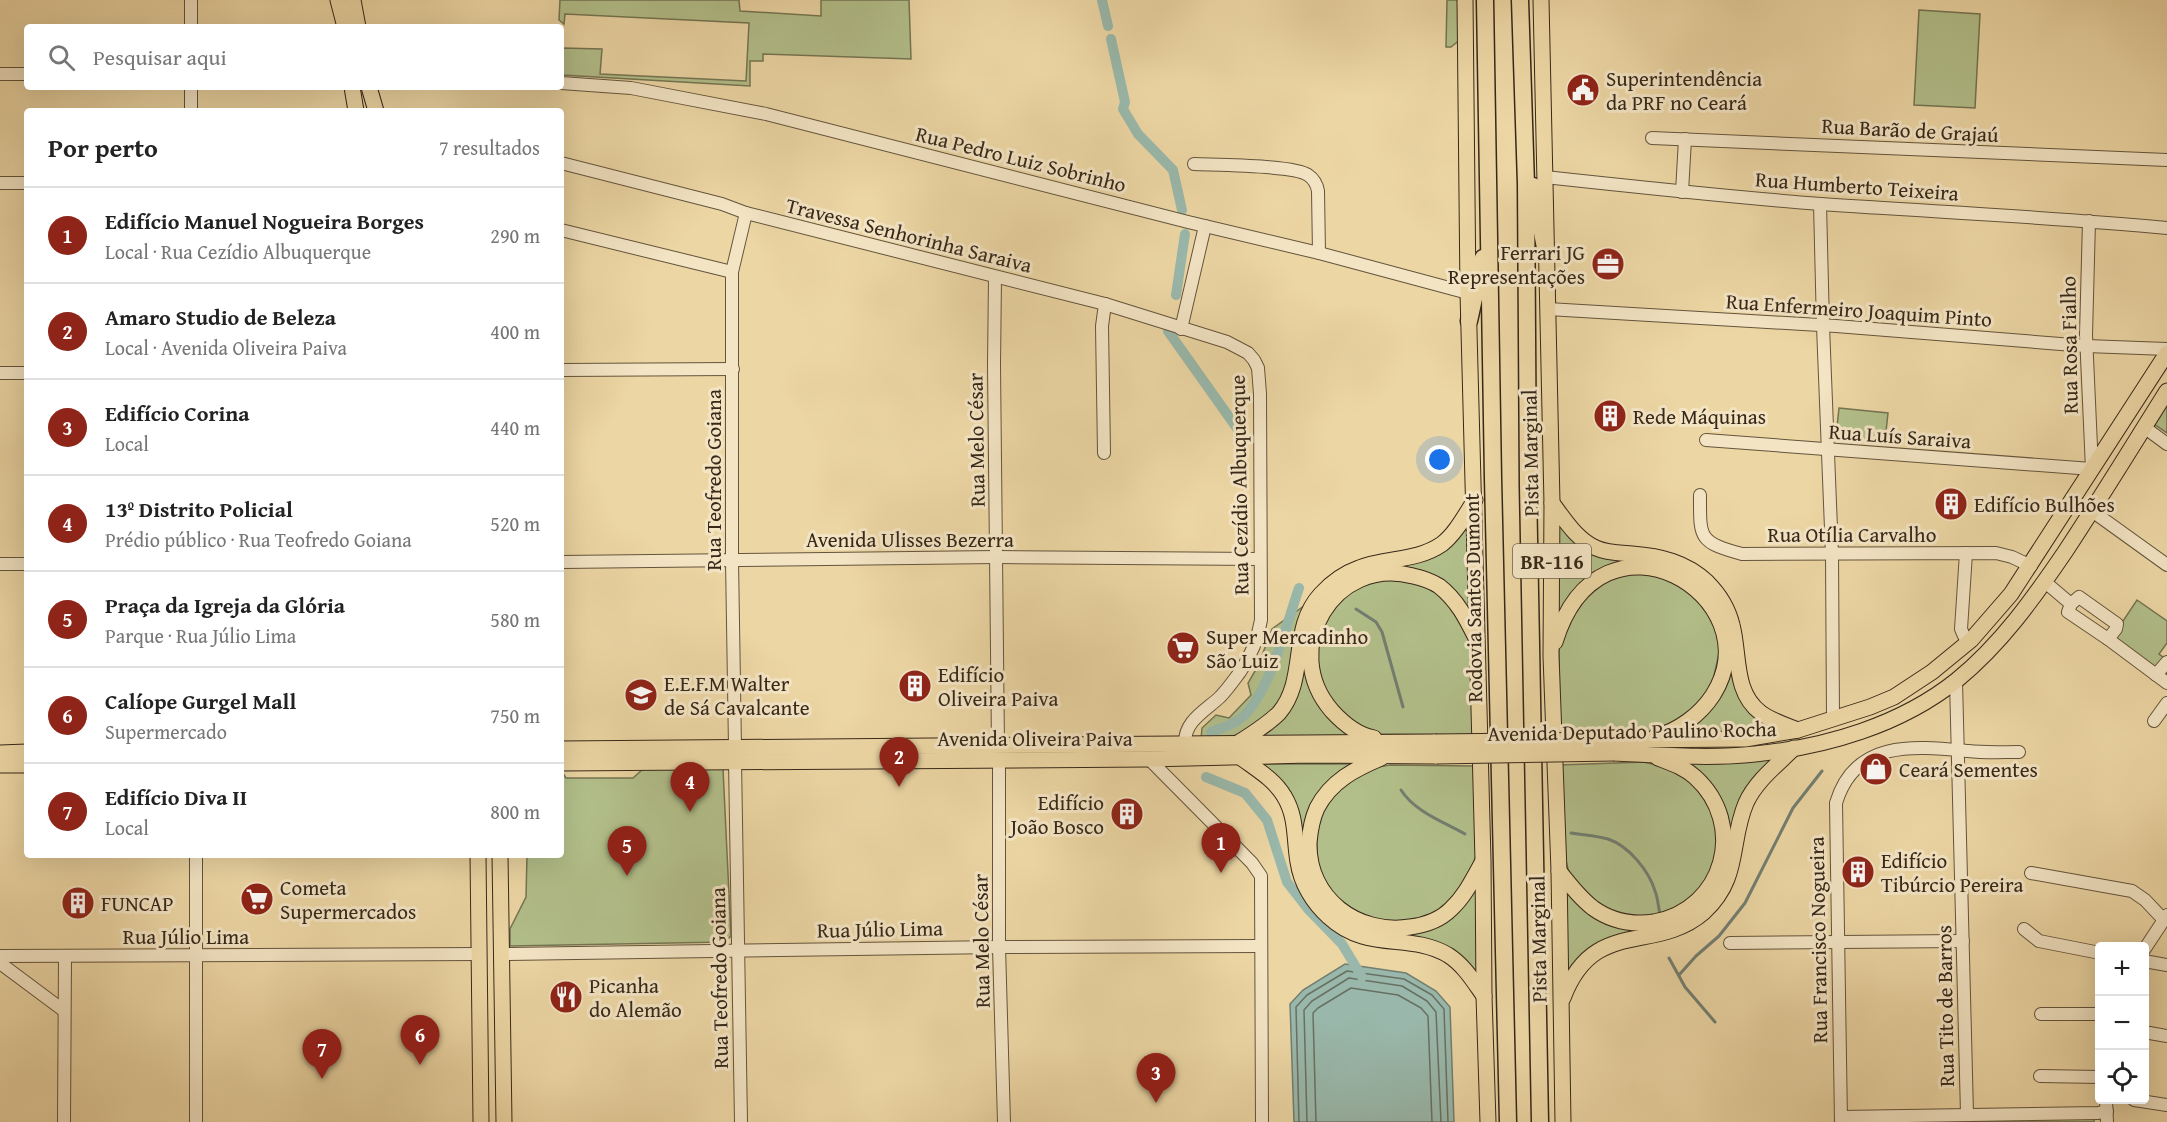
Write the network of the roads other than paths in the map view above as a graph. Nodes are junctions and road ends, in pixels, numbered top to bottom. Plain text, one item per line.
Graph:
1 (191, 0) edge
2 (338, 0) edge
3 (353, 0) edge
4 (1465, 0) edge
5 (1485, 0) edge
6 (1520, 0) edge
7 (1541, 0) edge
8 (191, 24) edge
9 (344, 24) edge
10 (357, 24) edge
11 (0, 74) edge
12 (24, 74) edge
13 (564, 82) edge
14 (191, 90) edge
15 (352, 90) edge
16 (370, 90) edge
17 (192, 108) edge
18 (356, 108) edge
19 (375, 108) edge
20 (1652, 138) dead end
21 (1684, 139) junction
22 (1525, 145) junction
23 (2167, 160) edge
24 (1194, 164) dead end
25 (564, 165) edge
26 (1545, 177) junction
27 (0, 183) edge
28 (24, 183) edge
29 (1682, 192) junction
30 (1820, 204) junction
31 (746, 213) junction
32 (2089, 220) junction
33 (1205, 226) junction
34 (2167, 228) edge
35 (564, 231) edge
36 (1488, 240) junction
37 (1319, 253) junction
38 (1547, 258) junction
39 (732, 272) junction
40 (995, 277) junction
41 (1468, 293) junction
42 (1105, 304) junction
43 (1548, 309) junction
44 (1469, 321) junction
45 (1823, 326) junction
46 (1181, 329) junction
47 (2086, 346) junction
48 (2167, 349) edge
49 (2167, 353) edge
50 (733, 369) junction
51 (564, 370) edge
52 (0, 373) edge
53 (24, 373) edge
54 (2167, 391) edge
55 (2144, 427) junction
56 (1706, 440) dead end
57 (2167, 444) edge
58 (1828, 450) junction
59 (1104, 453) dead end
60 (2092, 469) junction
61 (1700, 495) dead end
62 (1474, 500) junction
63 (1552, 503) junction
64 (2091, 512) junction
65 (1966, 553) junction
66 (1832, 554) junction
67 (997, 557) junction
68 (1260, 559) junction
69 (732, 560) junction
70 (564, 562) edge
71 (0, 564) edge
72 (24, 564) edge
73 (2167, 565) edge
74 (2031, 566) junction
75 (2045, 582) junction
76 (2071, 604) junction
77 (1477, 639) junction
78 (2108, 639) junction
79 (1971, 640) junction
80 (1551, 656) junction
81 (2167, 662) edge
82 (2156, 675) junction
83 (1956, 681) junction
84 (2167, 683) edge
85 (2167, 703) edge
86 (1833, 718) junction
87 (2154, 721) dead end
88 (1798, 730) junction
89 (1394, 742) junction
90 (1185, 744) junction
91 (1645, 747) junction
92 (1794, 748) junction
93 (564, 749) edge
94 (1436, 749) junction
95 (1239, 750) junction
96 (1958, 750) junction
97 (24, 752) edge
98 (999, 752) junction
99 (2019, 752) dead end
100 (0, 753) edge
101 (735, 754) junction
102 (1385, 756) junction
103 (1149, 759) junction
104 (564, 763) edge
105 (0, 765) edge
106 (24, 765) edge
107 (196, 858) edge
108 (478, 858) edge
109 (500, 858) edge
110 (1483, 860) junction
111 (1558, 871) junction
112 (2031, 873) dead end
113 (2166, 917) edge
114 (2024, 929) dead end
115 (1963, 940) junction
116 (1837, 941) junction
117 (1730, 943) dead end
118 (2149, 944) edge
119 (1260, 946) junction
120 (999, 947) junction
121 (738, 951) junction
122 (2095, 952) edge
123 (480, 954) junction
124 (501, 954) junction
125 (196, 955) junction
126 (0, 956) edge
127 (64, 956) junction
128 (2149, 962) edge
129 (0, 963) edge
130 (2167, 965) edge
131 (1484, 996) junction
132 (1560, 1006) junction
133 (63, 1010) junction
134 (2041, 1014) dead end
135 (2095, 1014) edge
136 (2149, 1033) edge
137 (2167, 1036) edge
138 (2040, 1076) dead end
139 (2095, 1077) edge
140 (2149, 1102) edge
141 (2167, 1105) edge
142 (2107, 1111) edge
143 (1967, 1114) junction
144 (1841, 1120) edge
145 (64, 1122) edge
146 (196, 1122) edge
147 (481, 1122) edge
148 (504, 1122) edge
149 (741, 1122) edge
150 (1004, 1122) edge
151 (1262, 1122) edge
152 (1488, 1122) edge
153 (1508, 1122) edge
154 (1539, 1122) edge
155 (1563, 1122) edge

1 - 8 street
2 - 9 main road
3 - 10 main road
4 - 41 main road
5 - 36 highway, Rodovia Santos Dumont / BR-116
6 - 22 highway, BR-116
7 - 26 main road, Pista Marginal / BR-116
11 - 12 street
13 - 33 street, Rua Pedro Luiz Sobrinho
14 - 17 street
15 - 18 main road
16 - 19 main road
20 - 21 street, Rua Barão de Grajaú
21 - 23 street, Rua Barão de Grajaú
21 - 29 street
22 - 38 highway
22 - 154 highway, BR-116
24 - 37 street
25 - 31 street, Travessa Senhorinha Saraiva
26 - 29 street, Rua Humberto Teixeira
26 - 38 main road, Pista Marginal / BR-116
27 - 28 street
29 - 30 street, Rua Humberto Teixeira
30 - 32 street, Rua Humberto Teixeira
30 - 45 street
31 - 39 street, Rua Teofredo Goiana
31 - 40 street, Travessa Senhorinha Saraiva
32 - 34 street, Rua Humberto Teixeira
32 - 47 street, Rua Rosa Fialho
33 - 37 street, Rua Pedro Luiz Sobrinho
33 - 46 street
35 - 39 street
36 - 44 highway
36 - 153 highway, Rodovia Santos Dumont / BR-116
37 - 41 street, Rua Pedro Luiz Sobrinho
38 - 43 main road, Pista Marginal / BR-116
39 - 50 street, Rua Teofredo Goiana
40 - 42 street, Travessa Senhorinha Saraiva
40 - 67 street, Rua Melo César
41 - 44 main road
42 - 46 street, Rua Cezídio Albuquerque
42 - 59 street
43 - 45 street, Rua Enfermeiro Joaquim Pinto
43 - 63 main road, Pista Marginal / BR-116
44 - 62 main road
45 - 47 street, Rua Enfermeiro Joaquim Pinto
45 - 58 street
46 - 68 street, Rua Cezídio Albuquerque
47 - 48 street, Rua Enfermeiro Joaquim Pinto
47 - 60 street, Rua Rosa Fialho
49 - 60 main road, Avenida Deputado Paulino Rocha
50 - 51 street
50 - 69 street, Rua Teofredo Goiana
52 - 53 street
54 - 55 main road, Avenida Deputado Paulino Rocha
55 - 57 street
55 - 64 main road, Avenida Deputado Paulino Rocha
56 - 58 street, Rua Luís Saraiva
58 - 60 street, Rua Luís Saraiva
58 - 66 street
60 - 74 main road, Avenida Deputado Paulino Rocha
61 - 66 street, Rua Otília Carvalho
62 - 77 main road
62 - 95 main road
63 - 80 main road, Pista Marginal / BR-116
63 - 88 main road
64 - 73 street
64 - 75 main road, Avenida Deputado Paulino Rocha
65 - 66 street, Rua Otília Carvalho
65 - 74 street, Rua Otília Carvalho
65 - 79 street
66 - 86 street
67 - 68 street, Avenida Ulisses Bezerra
67 - 69 street, Avenida Ulisses Bezerra
67 - 98 street, Rua Melo César
68 - 90 street, Rua Cezídio Albuquerque
69 - 70 street, Avenida Ulisses Bezerra
69 - 101 street, Rua Teofredo Goiana
71 - 72 street
74 - 79 main road, Avenida Deputado Paulino Rocha
75 - 76 street
75 - 83 main road, Avenida Deputado Paulino Rocha
76 - 78 street
76 - 78 street
77 - 89 main road
77 - 110 main road
78 - 82 street
79 - 86 main road, Avenida Deputado Paulino Rocha
80 - 91 main road
80 - 111 main road, Pista Marginal / BR-116
81 - 82 street
82 - 84 street
83 - 92 main road, Avenida Deputado Paulino Rocha
83 - 96 street, Rua Tito de Barros
85 - 87 street
86 - 88 main road, Avenida Deputado Paulino Rocha
88 - 91 main road, Avenida Deputado Paulino Rocha
89 - 94 main road, Avenida Oliveira Paiva
89 - 95 main road, Avenida Oliveira Paiva
90 - 95 main road, Avenida Oliveira Paiva
90 - 98 main road, Avenida Oliveira Paiva
91 - 92 main road, Avenida Deputado Paulino Rocha
91 - 94 main road, Avenida Deputado Paulino Rocha, bridge
91 - 111 main road
92 - 132 main road
93 - 101 main road, Avenida Oliveira Paiva
94 - 102 main road, Avenida Oliveira Paiva
95 - 102 main road, Avenida Oliveira Paiva
95 - 103 main road, Avenida Oliveira Paiva
95 - 131 main road
96 - 99 street
96 - 115 street, Rua Tito de Barros
96 - 116 street, Rua Francisco Nogueira
97 - 100 main road
98 - 101 main road, Avenida Oliveira Paiva
98 - 103 main road, Avenida Oliveira Paiva
98 - 120 street, Rua Melo César
101 - 104 main road, Avenida Oliveira Paiva
101 - 121 street, Rua Teofredo Goiana
102 - 110 main road
103 - 119 street
105 - 106 main road
107 - 125 street
108 - 123 main road
109 - 124 main road
110 - 131 main road
111 - 132 main road, Pista Marginal / BR-116
112 - 113 street
113 - 118 street
114 - 122 street
115 - 116 street
115 - 143 street, Rua Tito de Barros
116 - 117 street
116 - 144 street, Rua Francisco Nogueira
119 - 120 street, Rua Júlio Lima
119 - 151 street
120 - 121 street, Rua Júlio Lima
120 - 150 street, Rua Melo César
121 - 124 street, Rua Júlio Lima
121 - 149 street, Rua Teofredo Goiana
123 - 125 street, Rua Júlio Lima
123 - 147 main road
124 - 148 main road
125 - 127 street, Rua Júlio Lima
125 - 146 street
126 - 127 street, Rua Júlio Lima
127 - 133 street
128 - 130 street
129 - 133 street
131 - 152 main road
132 - 155 main road, Pista Marginal / BR-116
133 - 145 street
134 - 135 street
136 - 137 street
138 - 139 street
140 - 141 street
142 - 143 street
143 - 144 street

